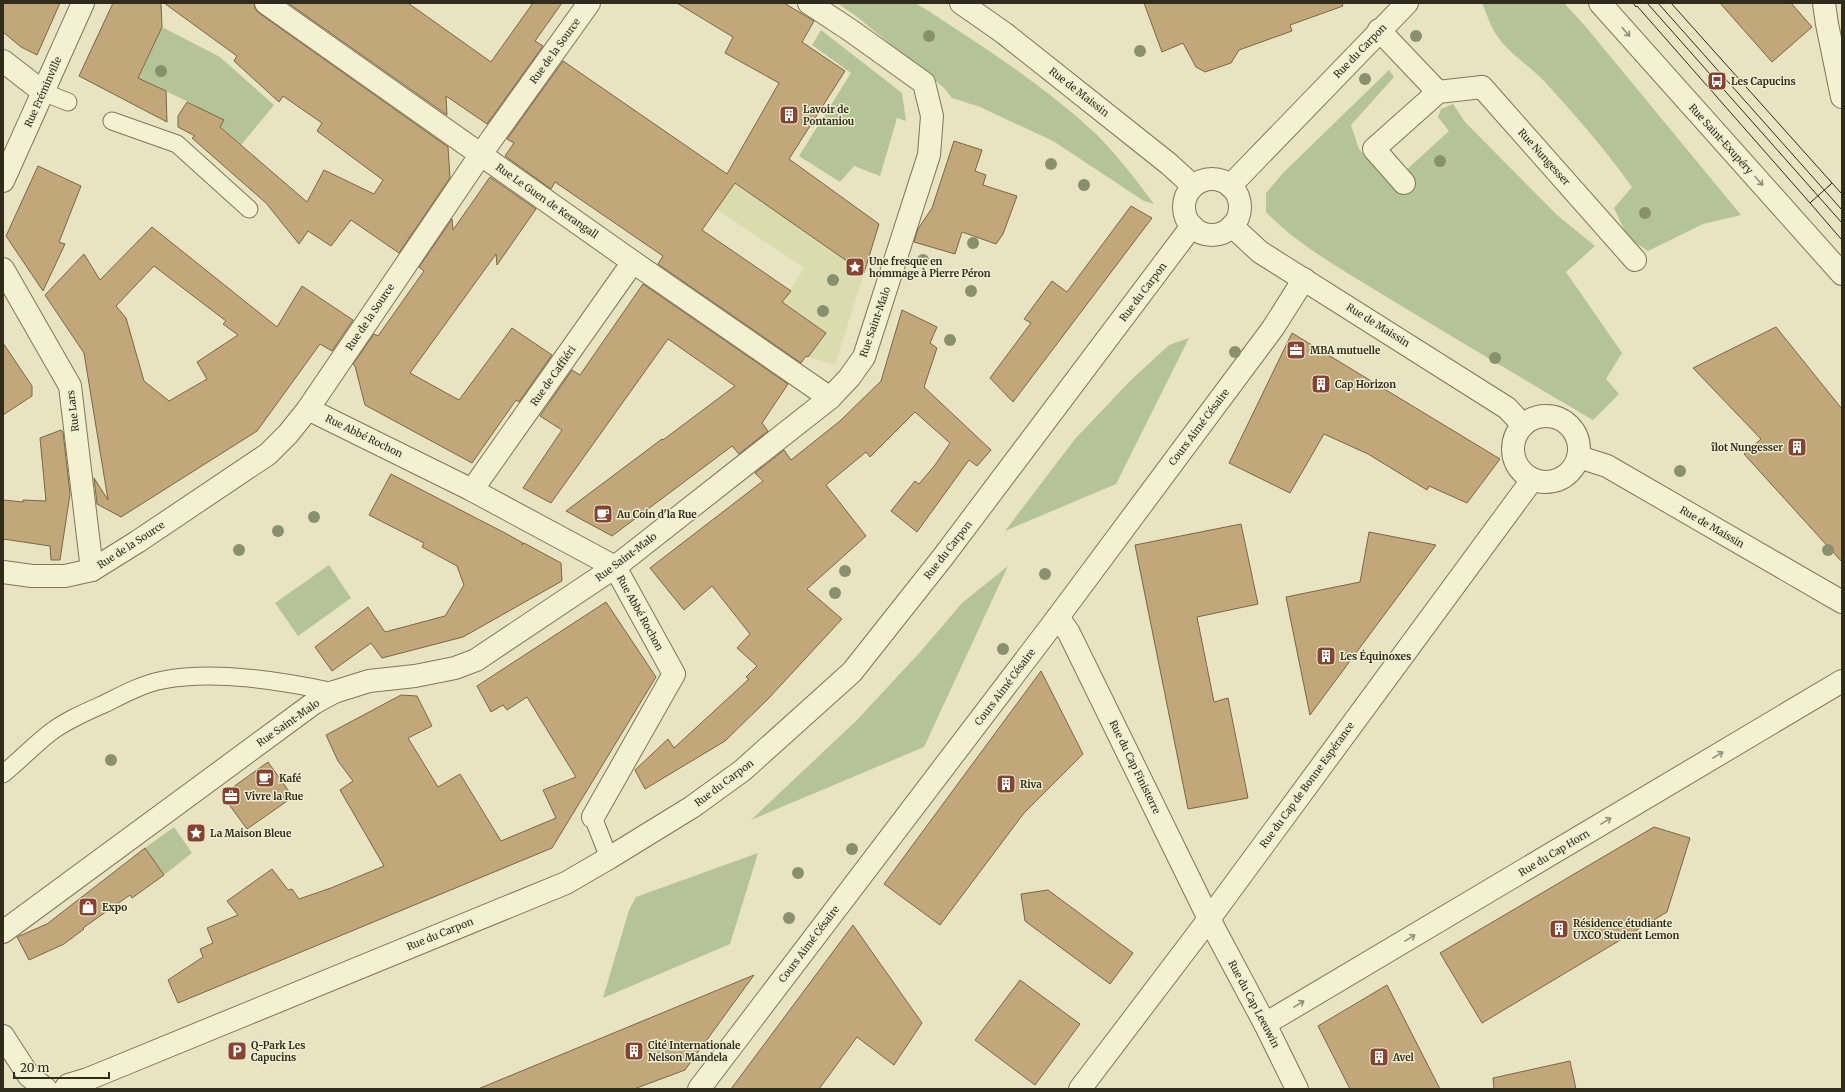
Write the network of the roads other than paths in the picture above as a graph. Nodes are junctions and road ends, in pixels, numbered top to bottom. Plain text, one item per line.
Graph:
1 (83, 3) edge
2 (266, 3) edge
3 (589, 3) edge
4 (809, 3) edge
5 (961, 3) edge
6 (1407, 3) edge
7 (1600, 3) edge
8 (1824, 3) edge
9 (1379, 30) junction
10 (3, 61) edge
11 (42, 92) junction
12 (1438, 92) junction
13 (1842, 97) edge
14 (68, 102) dead end
15 (112, 121) dead end
16 (481, 154) junction
17 (3, 180) edge
18 (1404, 182) dead end
19 (1192, 186) junction
20 (1230, 186) junction
21 (249, 209) dead end
22 (1192, 226) junction
23 (1232, 226) junction
24 (1635, 260) dead end
25 (633, 262) junction
26 (3, 269) edge
27 (1842, 274) edge
28 (1304, 279) junction
29 (830, 398) junction
30 (308, 409) junction
31 (1523, 425) junction
32 (1579, 457) junction
33 (1532, 480) junction
34 (472, 490) junction
35 (615, 567) junction
36 (92, 570) junction
37 (3, 572) edge
38 (1842, 602) edge
39 (1058, 617) junction
40 (1842, 681) edge
41 (334, 692) junction
42 (3, 774) edge
43 (593, 816) joint
44 (610, 858) junction
45 (1209, 919) junction
46 (3, 932) edge
47 (1265, 1024) junction
48 (3, 1036) edge
49 (46, 1089) edge
50 (65, 1089) edge
51 (698, 1089) edge
52 (1080, 1089) edge
53 (1297, 1089) edge

1 - 11 street, Rue Fréminville
2 - 16 street, Rue Le Guen de Kerangall
3 - 16 street, Rue de la Source
4 - 29 street, Rue Saint-Malo
5 - 19 street, Rue de Maissin
6 - 9 street, Rue du Carpon
7 -> 27 street, Rue Saint-Exupéry
8 - 13 street
9 - 12 street
9 - 20 street, Rue du Carpon
10 - 11 street
11 - 14 lane
11 - 17 street, Rue Fréminville
12 - 18 street
12 - 24 street, Rue Nungesser
15 - 21 lane
16 - 25 street, Rue Le Guen de Kerangall
16 - 30 street, Rue de la Source
19 - 20 street
19 - 22 street
20 - 23 street
22 - 23 street
22 - 44 street, Rue du Carpon
23 - 28 street, Rue de Maissin
25 - 29 street, Rue Le Guen de Kerangall
25 - 34 street, Rue de Caffiéri
26 - 36 street, Rue Lars
28 - 31 street, Rue de Maissin
28 - 39 street, Cours Aimé Césaire
29 - 35 street, Rue Saint-Malo
30 - 34 street, Rue Abbé Rochon
30 - 36 street, Rue de la Source
31 - 32 street
31 - 33 street
32 - 33 street
32 - 38 street, Rue de Maissin
33 - 45 street, Rue du Cap de Bonne Espérance
34 - 35 street, Rue Abbé Rochon
35 - 41 street, Rue Saint-Malo
35 - 43 street, Rue Abbé Rochon
36 - 37 street, Rue de la Source
39 - 45 street, Rue du Cap Finisterre
39 - 51 street, Cours Aimé Césaire
47 -> 40 street, Rue du Cap Horn
41 - 42 lane
41 - 46 street, Rue Saint-Malo
43 - 44 lane, Rue Abbé Rochon
44 - 50 street, Rue du Carpon
45 - 47 street, Rue du Cap Leeuwin
45 - 52 street, Rue du Cap de Bonne Espérance
47 - 53 street, Rue du Cap Leeuwin
48 - 49 street

